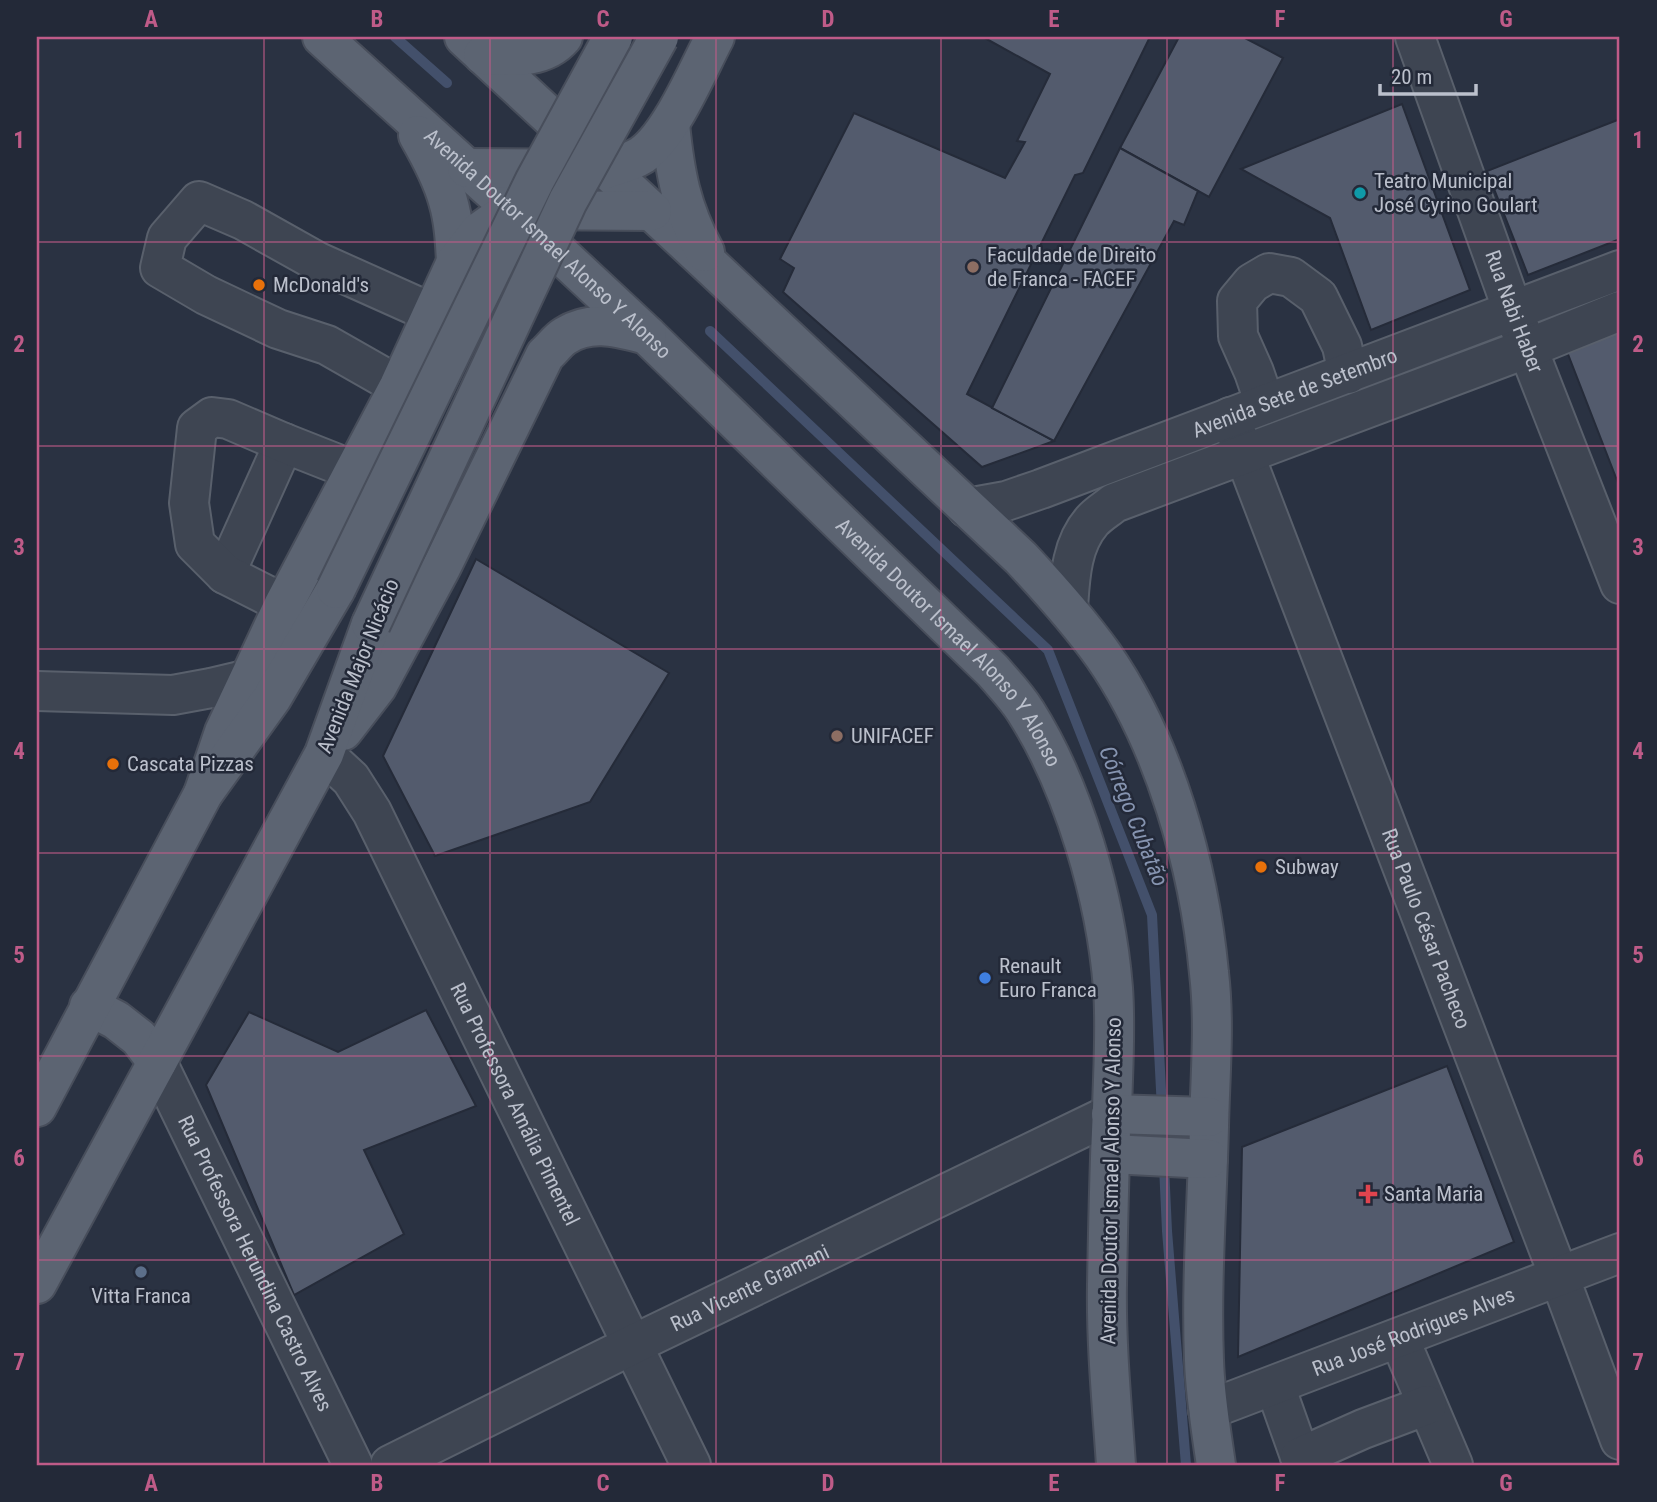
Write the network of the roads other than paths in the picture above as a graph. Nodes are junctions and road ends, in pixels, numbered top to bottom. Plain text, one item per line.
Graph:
1 (321, 37) edge
2 (563, 37) edge
3 (613, 37) edge
4 (659, 37) edge
5 (715, 37) edge
6 (1415, 37) edge
7 (473, 46) edge
8 (407, 115) junction
9 (670, 124) junction
10 (467, 168) junction
11 (606, 169) junction
12 (513, 210) junction
13 (652, 211) junction
14 (456, 262) junction
15 (712, 267) junction
16 (1620, 270) edge
17 (1513, 311) junction
18 (1620, 311) edge
19 (434, 314) junction
20 (647, 335) junction
21 (1528, 348) junction
22 (1348, 374) junction
23 (399, 386) junction
24 (1265, 404) junction
25 (1230, 417) junction
26 (285, 443) junction
27 (1244, 455) junction
28 (355, 471) junction
29 (967, 508) junction
30 (225, 574) junction
31 (1620, 583) edge
32 (284, 604) junction
33 (1068, 608) junction
34 (249, 678) junction
35 (37, 691) edge
36 (173, 695) junction
37 (224, 732) junction
38 (324, 754) junction
39 (204, 794) junction
40 (89, 1006) junction
41 (158, 1062) junction
42 (37, 1107) edge
43 (1124, 1114) junction
44 (1194, 1117) junction
45 (1122, 1154) junction
46 (1197, 1158) junction
47 (1620, 1253) edge
48 (1559, 1276) junction
49 (37, 1284) edge
50 (1399, 1338) junction
51 (632, 1345) junction
52 (1275, 1386) junction
53 (1427, 1405) junction
54 (1208, 1410) junction
55 (1620, 1440) edge
56 (1302, 1461) edge
57 (353, 1465) edge
58 (390, 1465) edge
59 (691, 1465) edge
60 (1116, 1465) edge
61 (1216, 1465) edge
62 (1453, 1465) edge

1 - 8 main road, Avenida Doutor Ismael Alonso Y Alonso
2 - 7 main road
3 - 39 main road, bridge
4 - 38 main road, Avenida Major Nicácio, bridge
5 - 9 main road
6 - 17 street, Rua Nabi Haber
7 - 11 main road
8 - 10 main road, Avenida Doutor Ismael Alonso Y Alonso
8 - 14 main road
9 - 11 main road
9 - 15 main road
10 - 11 main road
10 - 12 main road, Avenida Doutor Ismael Alonso Y Alonso
11 - 13 main road
12 - 13 main road
12 - 14 main road
12 - 20 main road, Avenida Doutor Ismael Alonso Y Alonso
13 - 15 main road
14 - 19 main road
15 - 29 main road
16 - 17 street, Avenida Sete de Setembro
17 - 21 street, Rua Nabi Haber
17 - 22 street, Avenida Sete de Setembro
18 - 21 street, Avenida Sete de Setembro
19 - 23 main road
19 - 23 street
20 - 38 main road
20 - 43 main road, Avenida Doutor Ismael Alonso Y Alonso
21 - 27 street, Avenida Sete de Setembro
21 - 31 street, Rua Nabi Haber
22 - 24 street, Avenida Sete de Setembro
22 - 24 street
23 - 28 main road
24 - 25 street, Avenida Sete de Setembro
25 - 27 street, Rua Paulo César Pacheco
25 - 29 street, Avenida Sete de Setembro
26 - 28 street
26 - 30 street
26 - 30 street
27 - 33 street, Avenida Sete de Setembro
27 - 48 street, Rua Paulo César Pacheco
28 - 32 main road
29 - 33 main road
30 - 32 street
32 - 34 main road
33 - 44 main road
34 - 36 street
34 - 37 main road
35 - 36 street
36 - 37 street
37 - 39 main road
38 - 41 main road, Avenida Major Nicácio
38 - 51 street, Rua Professora Amália Pimentel
39 - 40 main road
40 - 41 main road
40 - 42 main road
41 - 49 main road, Avenida Major Nicácio
41 - 57 street, Rua Professora Herundina Castro Alves
43 - 44 main road
43 - 45 main road, Avenida Doutor Ismael Alonso Y Alonso
43 - 51 street, Rua Vicente Gramani
44 - 46 main road
45 - 46 main road
45 - 60 main road, Avenida Doutor Ismael Alonso Y Alonso
46 - 54 main road
47 - 48 street, Rua José Rodrigues Alves
48 - 50 street, Rua José Rodrigues Alves
48 - 55 street, Rua Paulo César Pacheco
50 - 52 street, Rua José Rodrigues Alves
50 - 53 street
51 - 58 street, Rua Vicente Gramani
51 - 59 street, Rua Professora Amália Pimentel
52 - 54 street, Rua José Rodrigues Alves
52 - 56 street
53 - 56 street
53 - 62 street
54 - 61 main road

